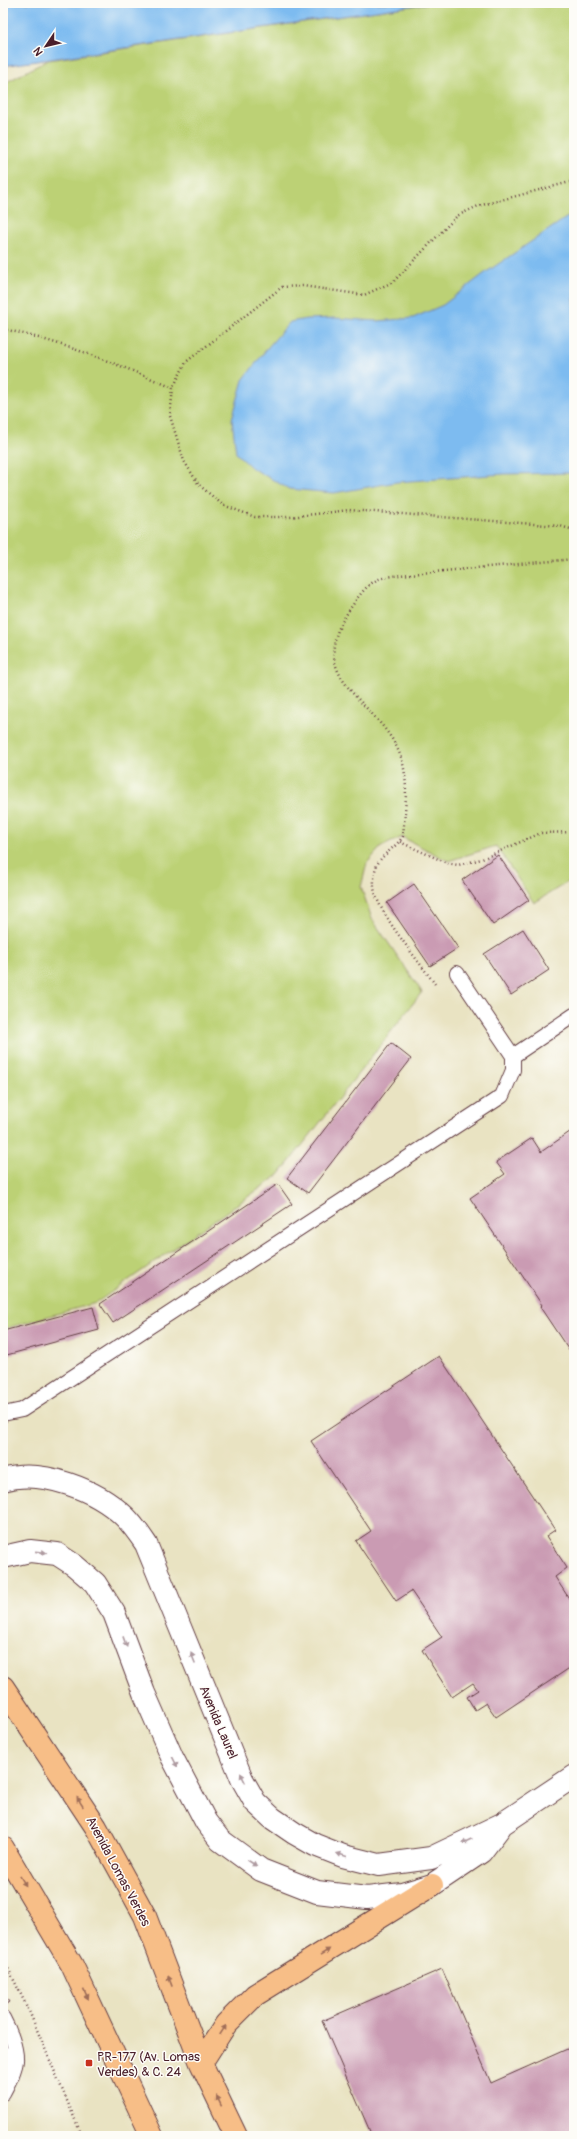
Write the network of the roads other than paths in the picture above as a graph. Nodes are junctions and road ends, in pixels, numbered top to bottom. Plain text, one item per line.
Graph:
1 (457, 973) road end
2 (574, 1015) edge
3 (513, 1056) junction
4 (3, 1414) edge
5 (3, 1480) edge
6 (3, 1557) edge
7 (3, 1687) edge
8 (574, 1776) edge
9 (502, 1824) junction
10 (3, 1848) edge
11 (432, 1885) junction
12 (3, 2018) edge
13 (3, 2053) edge
14 (202, 2063) junction
15 (12, 2076) junction
16 (3, 2093) edge
17 (144, 2126) edge
18 (152, 2136) edge
19 (236, 2136) edge

1 - 3 lane
2 - 3 lane
3 - 4 lane
9 -> 5 street, Avenida Laurel
6 -> 11 street, Avenida Laurel
14 -> 7 highway, Avenida Lomas Verdes
8 - 9 street, Avenida Laurel
9 - 11 street, Avenida Laurel
10 -> 17 highway
14 -> 11 highway
12 - 15 lane
13 - 15 lane
19 -> 14 highway, Avenida Lomas Verdes
15 - 16 lane
17 - 18 highway

